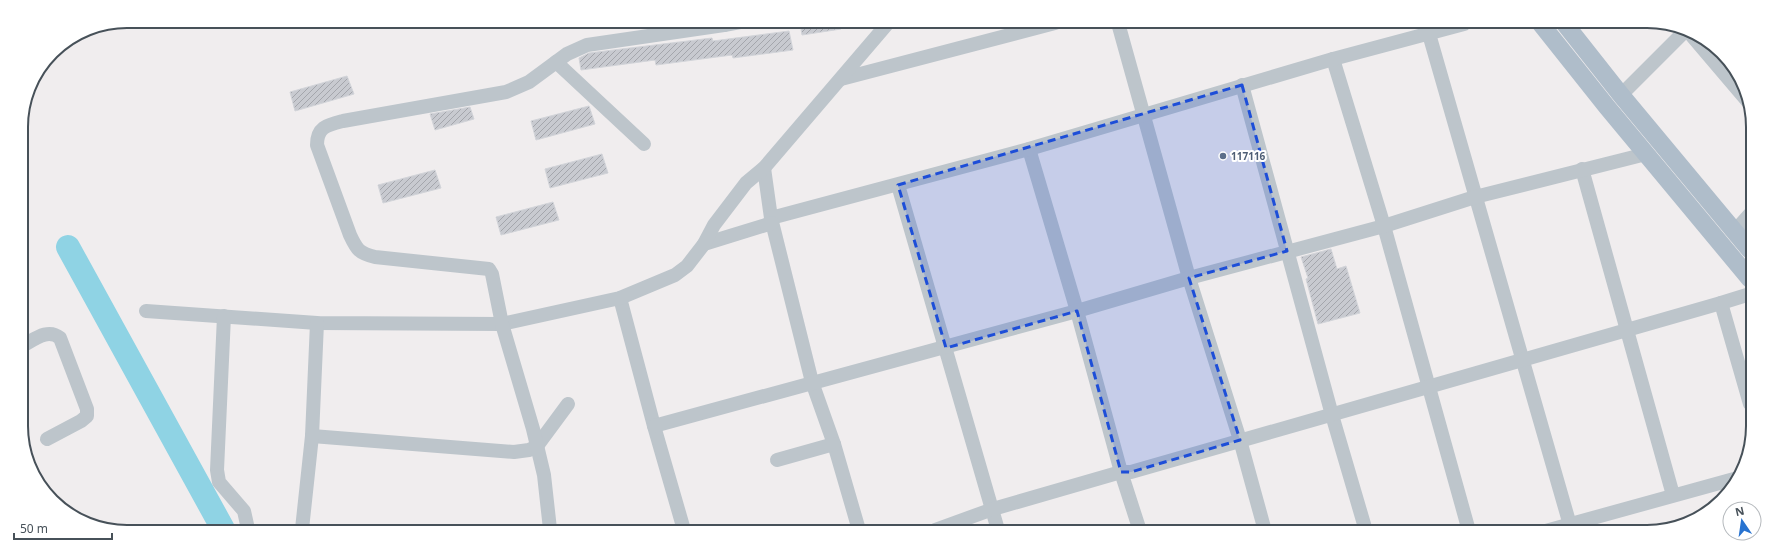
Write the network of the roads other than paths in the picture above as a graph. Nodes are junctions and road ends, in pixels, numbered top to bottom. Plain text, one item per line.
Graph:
1 (698, 28) edge
2 (884, 28) edge
3 (1036, 28) edge
4 (1119, 28) edge
5 (1450, 28) edge
6 (1544, 28) edge
7 (1568, 28) edge
8 (1429, 34) junction
9 (1681, 35) edge
10 (1697, 41) edge
11 (1333, 59) junction
12 (556, 62) junction
13 (841, 79) junction
14 (1242, 85) junction
15 (1740, 92) edge
16 (1621, 95) junction
17 (1142, 116) junction
18 (644, 144) dead end
19 (1030, 149) junction
20 (1646, 154) junction
21 (764, 168) junction
22 (1582, 169) junction
23 (898, 185) junction
24 (1475, 197) junction
25 (1746, 218) edge
26 (771, 220) junction
27 (1384, 226) junction
28 (1735, 232) junction
29 (704, 244) junction
30 (1746, 245) edge
31 (1287, 251) junction
32 (1746, 274) edge
33 (1189, 278) junction
34 (1746, 295) edge
35 (620, 298) junction
36 (1721, 303) junction
37 (146, 311) dead end
38 (1077, 311) junction
39 (224, 316) junction
40 (317, 323) junction
41 (502, 324) junction
42 (1627, 330) junction
43 (28, 343) edge
44 (946, 348) junction
45 (1522, 359) junction
46 (812, 382) junction
47 (1428, 386) junction
48 (1746, 390) edge
49 (568, 404) dead end
50 (1332, 415) junction
51 (654, 426) junction
52 (312, 436) junction
53 (47, 439) dead end
54 (1240, 440) junction
55 (834, 444) junction
56 (537, 446) junction
57 (777, 460) dead end
58 (1121, 472) junction
59 (1730, 479) edge
60 (1673, 495) junction
61 (993, 510) junction
62 (247, 525) edge
63 (302, 525) edge
64 (550, 525) edge
65 (683, 525) edge
66 (858, 525) edge
67 (950, 525) edge
68 (997, 525) edge
69 (1138, 525) edge
70 (1263, 525) edge
71 (1364, 525) edge
72 (1467, 525) edge
73 (1570, 525) edge
74 (1580, 525) edge

1 - 12 street
2 - 13 street
3 - 13 street
4 - 17 street
5 - 8 street
6 - 20 main road
7 - 16 main road
8 - 11 street
8 - 24 street
9 - 16 street
10 - 15 street
11 - 14 street
11 - 27 street
12 - 18 street
12 - 41 street
13 - 21 street
14 - 17 street
14 - 31 street
16 - 28 main road
17 - 19 street
17 - 33 street
19 - 23 street
19 - 38 street
20 - 22 street
20 - 32 main road
21 - 26 street
21 - 29 street
22 - 24 street
22 - 42 street
23 - 26 street
23 - 44 street
24 - 27 street
24 - 45 street
25 - 28 street
26 - 29 street
26 - 46 street
27 - 31 street
27 - 47 street
28 - 30 main road
29 - 35 street
31 - 33 street
31 - 50 street
33 - 38 street
33 - 54 street
34 - 36 street
35 - 41 street
35 - 51 street
36 - 42 street
36 - 48 street
37 - 39 street
38 - 44 street
38 - 58 street
39 - 40 street
39 - 62 street
40 - 41 street
40 - 52 street
41 - 56 street
42 - 45 street
42 - 60 street
43 - 53 street
44 - 46 street
44 - 61 street
45 - 47 street
45 - 73 street
46 - 51 street
46 - 55 street
47 - 50 street
47 - 72 street
49 - 56 street
50 - 54 street
50 - 71 street
51 - 65 street
52 - 56 street
52 - 63 street
54 - 58 street
54 - 70 street
55 - 57 street
55 - 66 street
56 - 64 street
58 - 61 street
58 - 69 street
59 - 60 street
60 - 74 street
61 - 67 street
61 - 68 street

